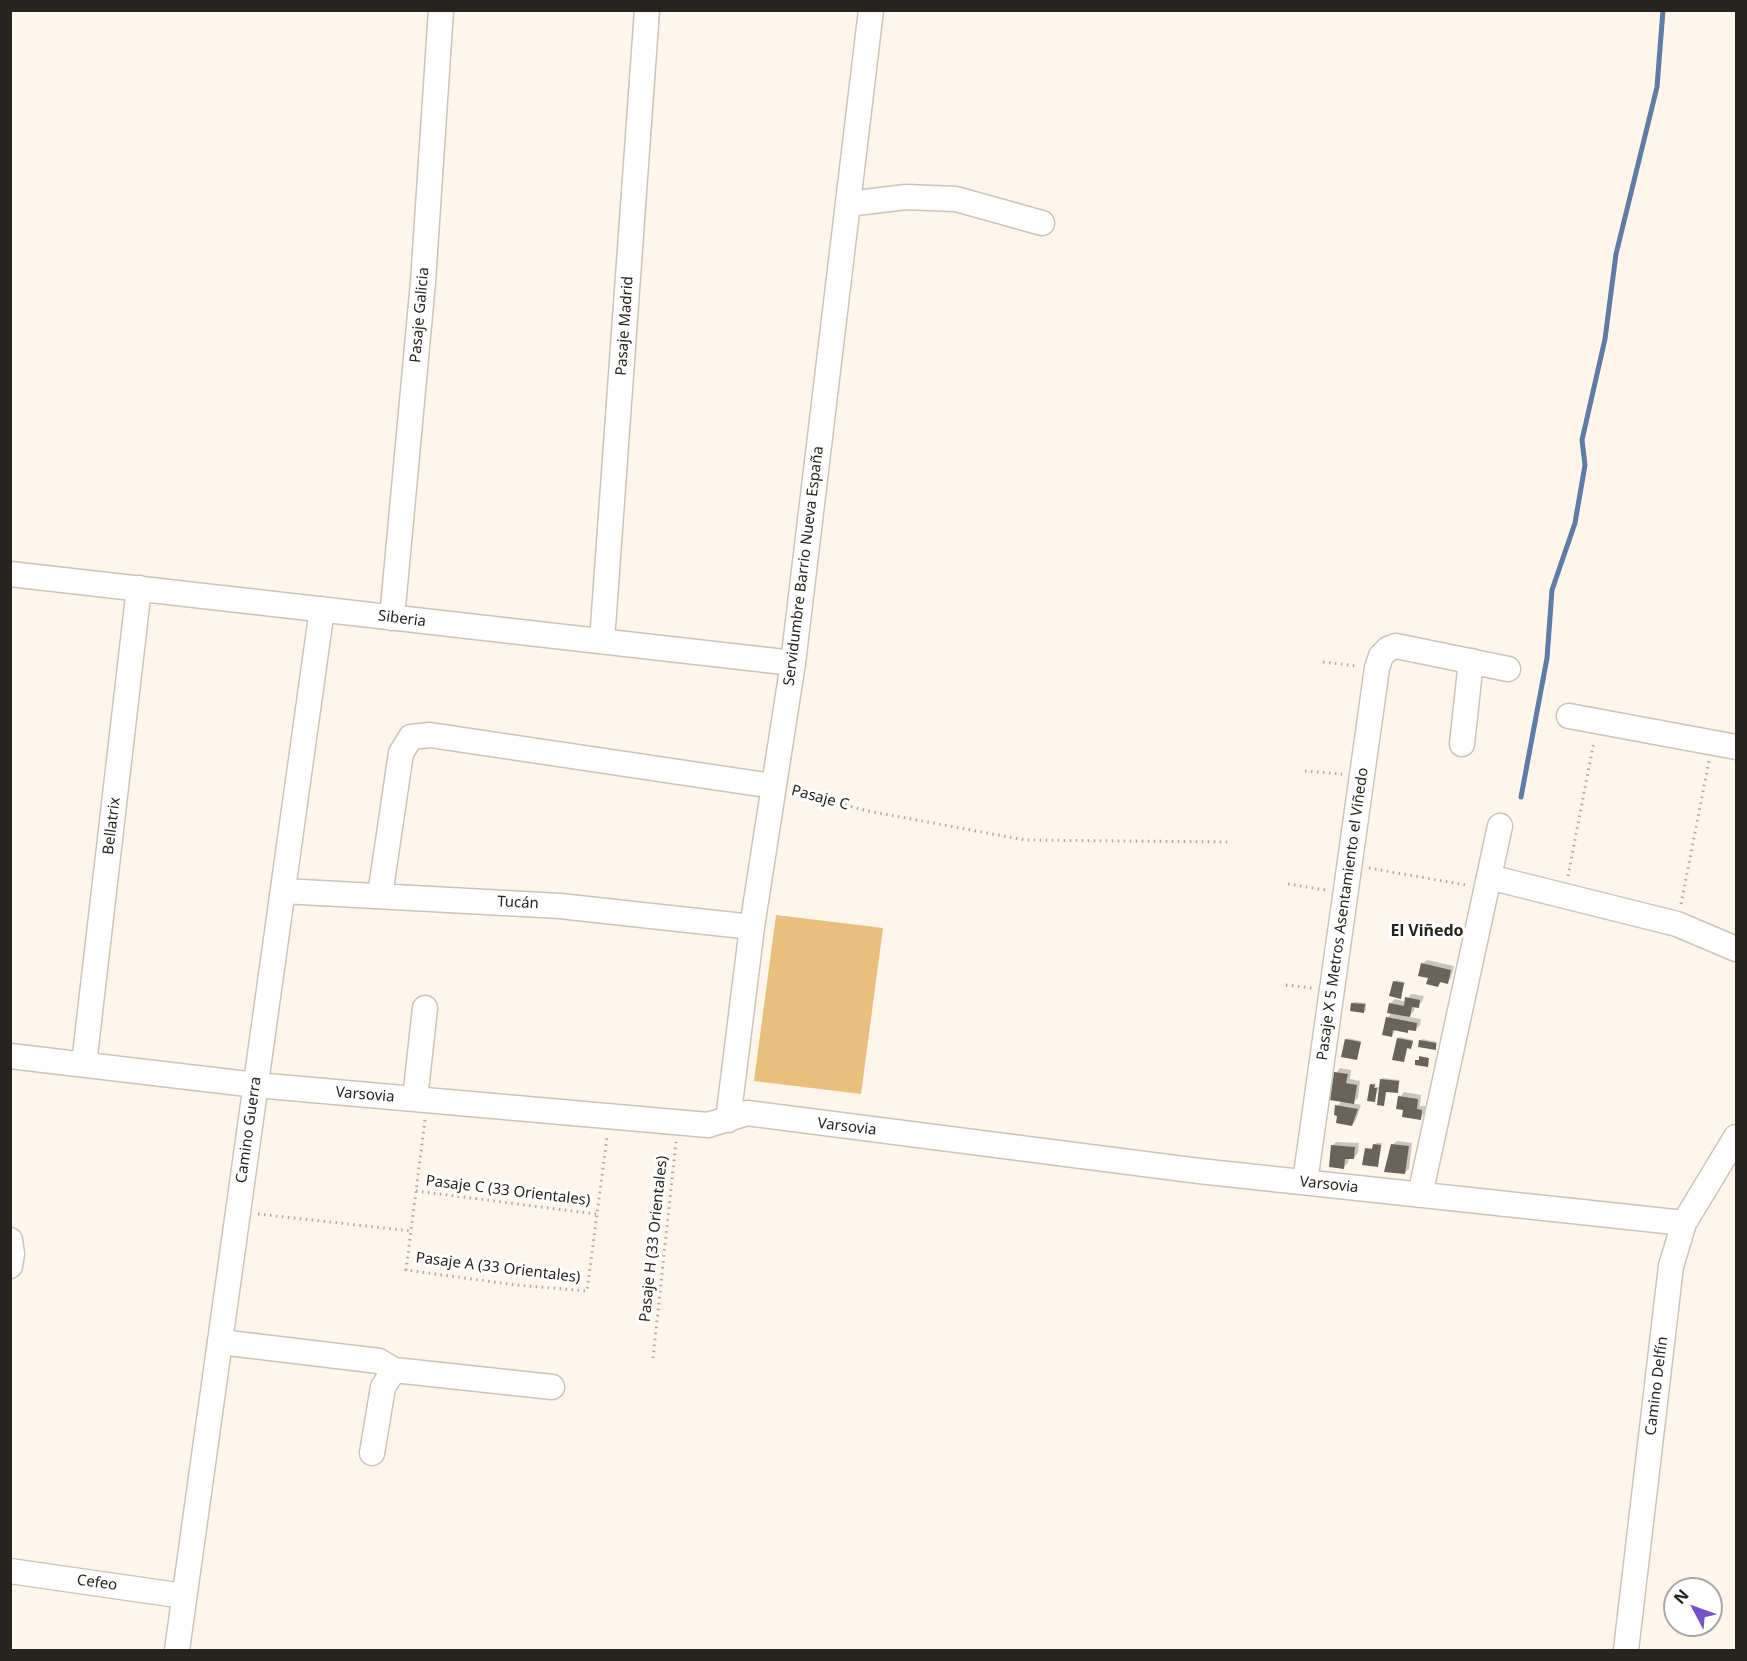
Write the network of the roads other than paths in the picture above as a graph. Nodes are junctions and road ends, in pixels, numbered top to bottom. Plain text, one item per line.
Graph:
1 (441, 10) edge
2 (647, 10) edge
3 (871, 10) edge
4 (848, 204) junction
5 (1042, 223) dead end
6 (10, 574) edge
7 (139, 588) junction
8 (322, 609) junction
9 (392, 618) junction
10 (602, 641) junction
11 (1471, 661) junction
12 (793, 663) junction
13 (1508, 669) dead end
14 (1569, 716) dead end
15 (1462, 744) dead end
16 (1737, 747) edge
17 (774, 786) junction
18 (1500, 826) dead end
19 (1488, 883) junction
20 (283, 891) junction
21 (380, 895) junction
22 (752, 927) junction
23 (1737, 949) edge
24 (425, 1008) dead end
25 (10, 1056) edge
26 (84, 1064) junction
27 (256, 1084) junction
28 (421, 1100) junction
29 (728, 1120) junction
30 (1737, 1137) edge
31 (1305, 1182) junction
32 (1420, 1195) junction
33 (1684, 1223) junction
34 (10, 1240) edge
35 (10, 1266) edge
36 (220, 1342) junction
37 (394, 1370) junction
38 (552, 1387) dead end
39 (372, 1453) dead end
40 (10, 1571) edge
41 (184, 1596) junction
42 (177, 1650) edge
43 (1626, 1650) edge

1 - 9 street, Pasaje Galicia
2 - 10 street, Pasaje Madrid
3 - 4 street, Servidumbre Barrio Nueva España
4 - 5 street
4 - 12 street, Servidumbre Barrio Nueva España
6 - 7 street, Siberia
7 - 8 street, Siberia
7 - 26 street, Bellatrix
8 - 9 street, Siberia
8 - 20 street, Camino Guerra
9 - 10 street, Siberia
10 - 12 street, Siberia
11 - 13 street
11 - 15 street
11 - 31 street, Pasaje X 5 Metros Asentamiento el Viñedo
12 - 17 street, Servidumbre Barrio Nueva España
14 - 16 street
17 - 21 street, Pasaje C
17 - 22 street, Servidumbre Barrio Nueva España
18 - 19 street
19 - 23 street
19 - 32 street
20 - 21 street, Tucán
20 - 27 street, Camino Guerra
21 - 22 street, Tucán
22 - 29 street, Servidumbre Barrio Nueva España
24 - 28 street
25 - 26 street, Varsovia
26 - 27 street, Varsovia
27 - 28 street, Varsovia
27 - 36 street, Camino Guerra
28 - 29 street, Varsovia
29 - 31 street, Varsovia
30 - 33 street, Camino Delfín
31 - 32 street, Varsovia
32 - 33 street, Varsovia
33 - 43 street, Camino Delfín
34 - 35 street
36 - 37 street
36 - 41 street, Camino Guerra
37 - 38 street
37 - 39 street
40 - 41 street, Cefeo
41 - 42 street, Camino Guerra

